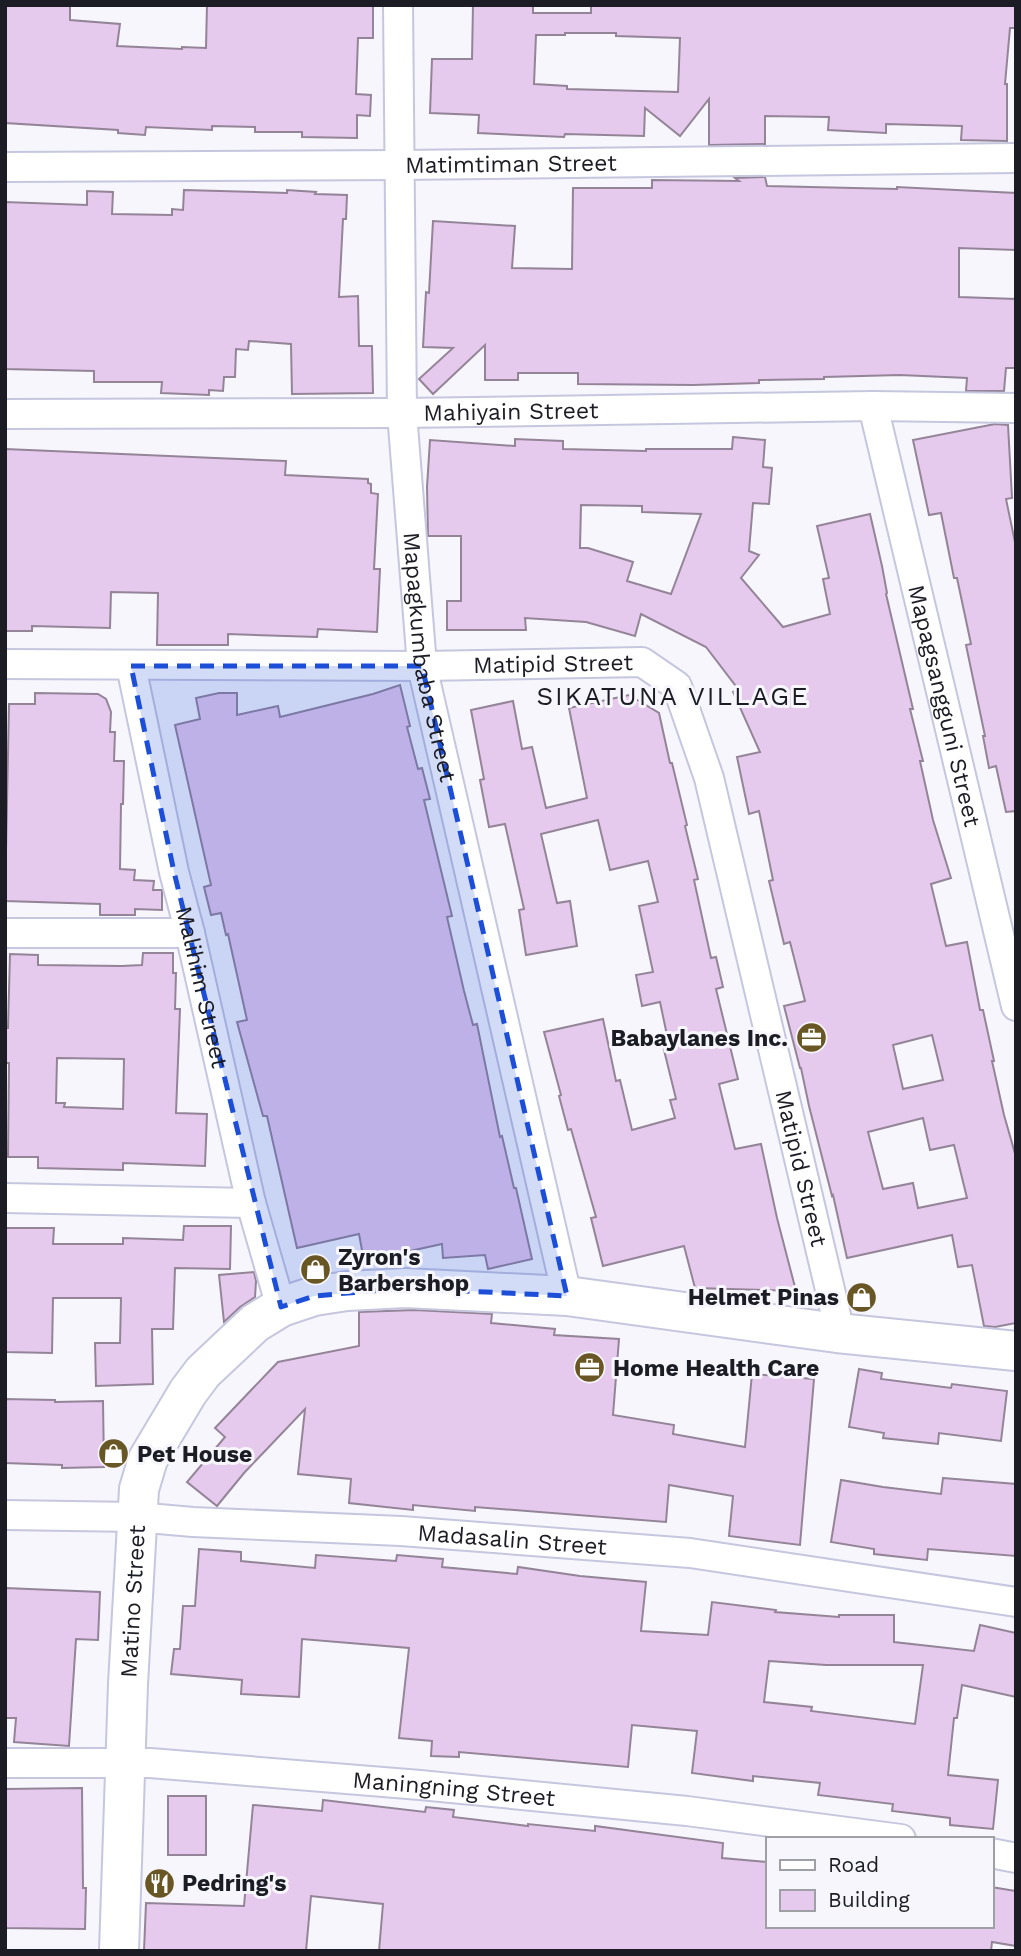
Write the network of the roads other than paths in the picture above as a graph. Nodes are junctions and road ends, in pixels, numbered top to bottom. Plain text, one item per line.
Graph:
1 (398, 5) edge
2 (1016, 158) edge
3 (400, 165) junction
4 (5, 167) edge
5 (873, 407) junction
6 (1016, 408) edge
7 (402, 413) junction
8 (5, 414) edge
9 (5, 664) edge
10 (131, 666) junction
11 (422, 666) junction
12 (5, 933) edge
13 (190, 933) junction
14 (1016, 1006) edge
15 (5, 1198) edge
16 (251, 1203) junction
17 (567, 1296) junction
18 (281, 1307) junction
19 (837, 1333) junction
20 (1016, 1351) edge
21 (5, 1515) edge
22 (136, 1517) junction
23 (1016, 1602) edge
24 (125, 1762) junction
25 (5, 1763) edge
26 (885, 1837) edge
27 (993, 1853) edge
28 (1016, 1858) edge
29 (119, 1951) edge

1 - 3 street, Mapagkumbaba Street
2 - 3 street, Matimtiman Street
3 - 4 street, Matimtiman Street
3 - 7 street, Mapagkumbaba Street
5 - 6 street, Mahiyain Street
5 - 7 street, Mahiyain Street
5 - 14 street, Mapagsangguni Street
7 - 8 street, Mahiyain Street
7 - 11 street, Mapagkumbaba Street
9 - 10 street, Matipid Street
10 - 11 street, Matipid Street
10 - 13 street, Malihim Street
11 - 17 street, Mapagkumbaba Street
11 - 19 street, Matipid Street
12 - 13 street
13 - 16 street, Malihim Street
15 - 16 street
16 - 18 street, Malihim Street
17 - 18 street, Matino Street
17 - 19 street, Matino Street
18 - 22 street, Matino Street
19 - 20 street, Matino Street
21 - 22 street, Madasalin Street
22 - 23 street, Madasalin Street
22 - 24 street, Matino Street
24 - 25 street, Maningning Street
24 - 26 street, Maningning Street
24 - 29 street, Matino Street
27 - 28 street

